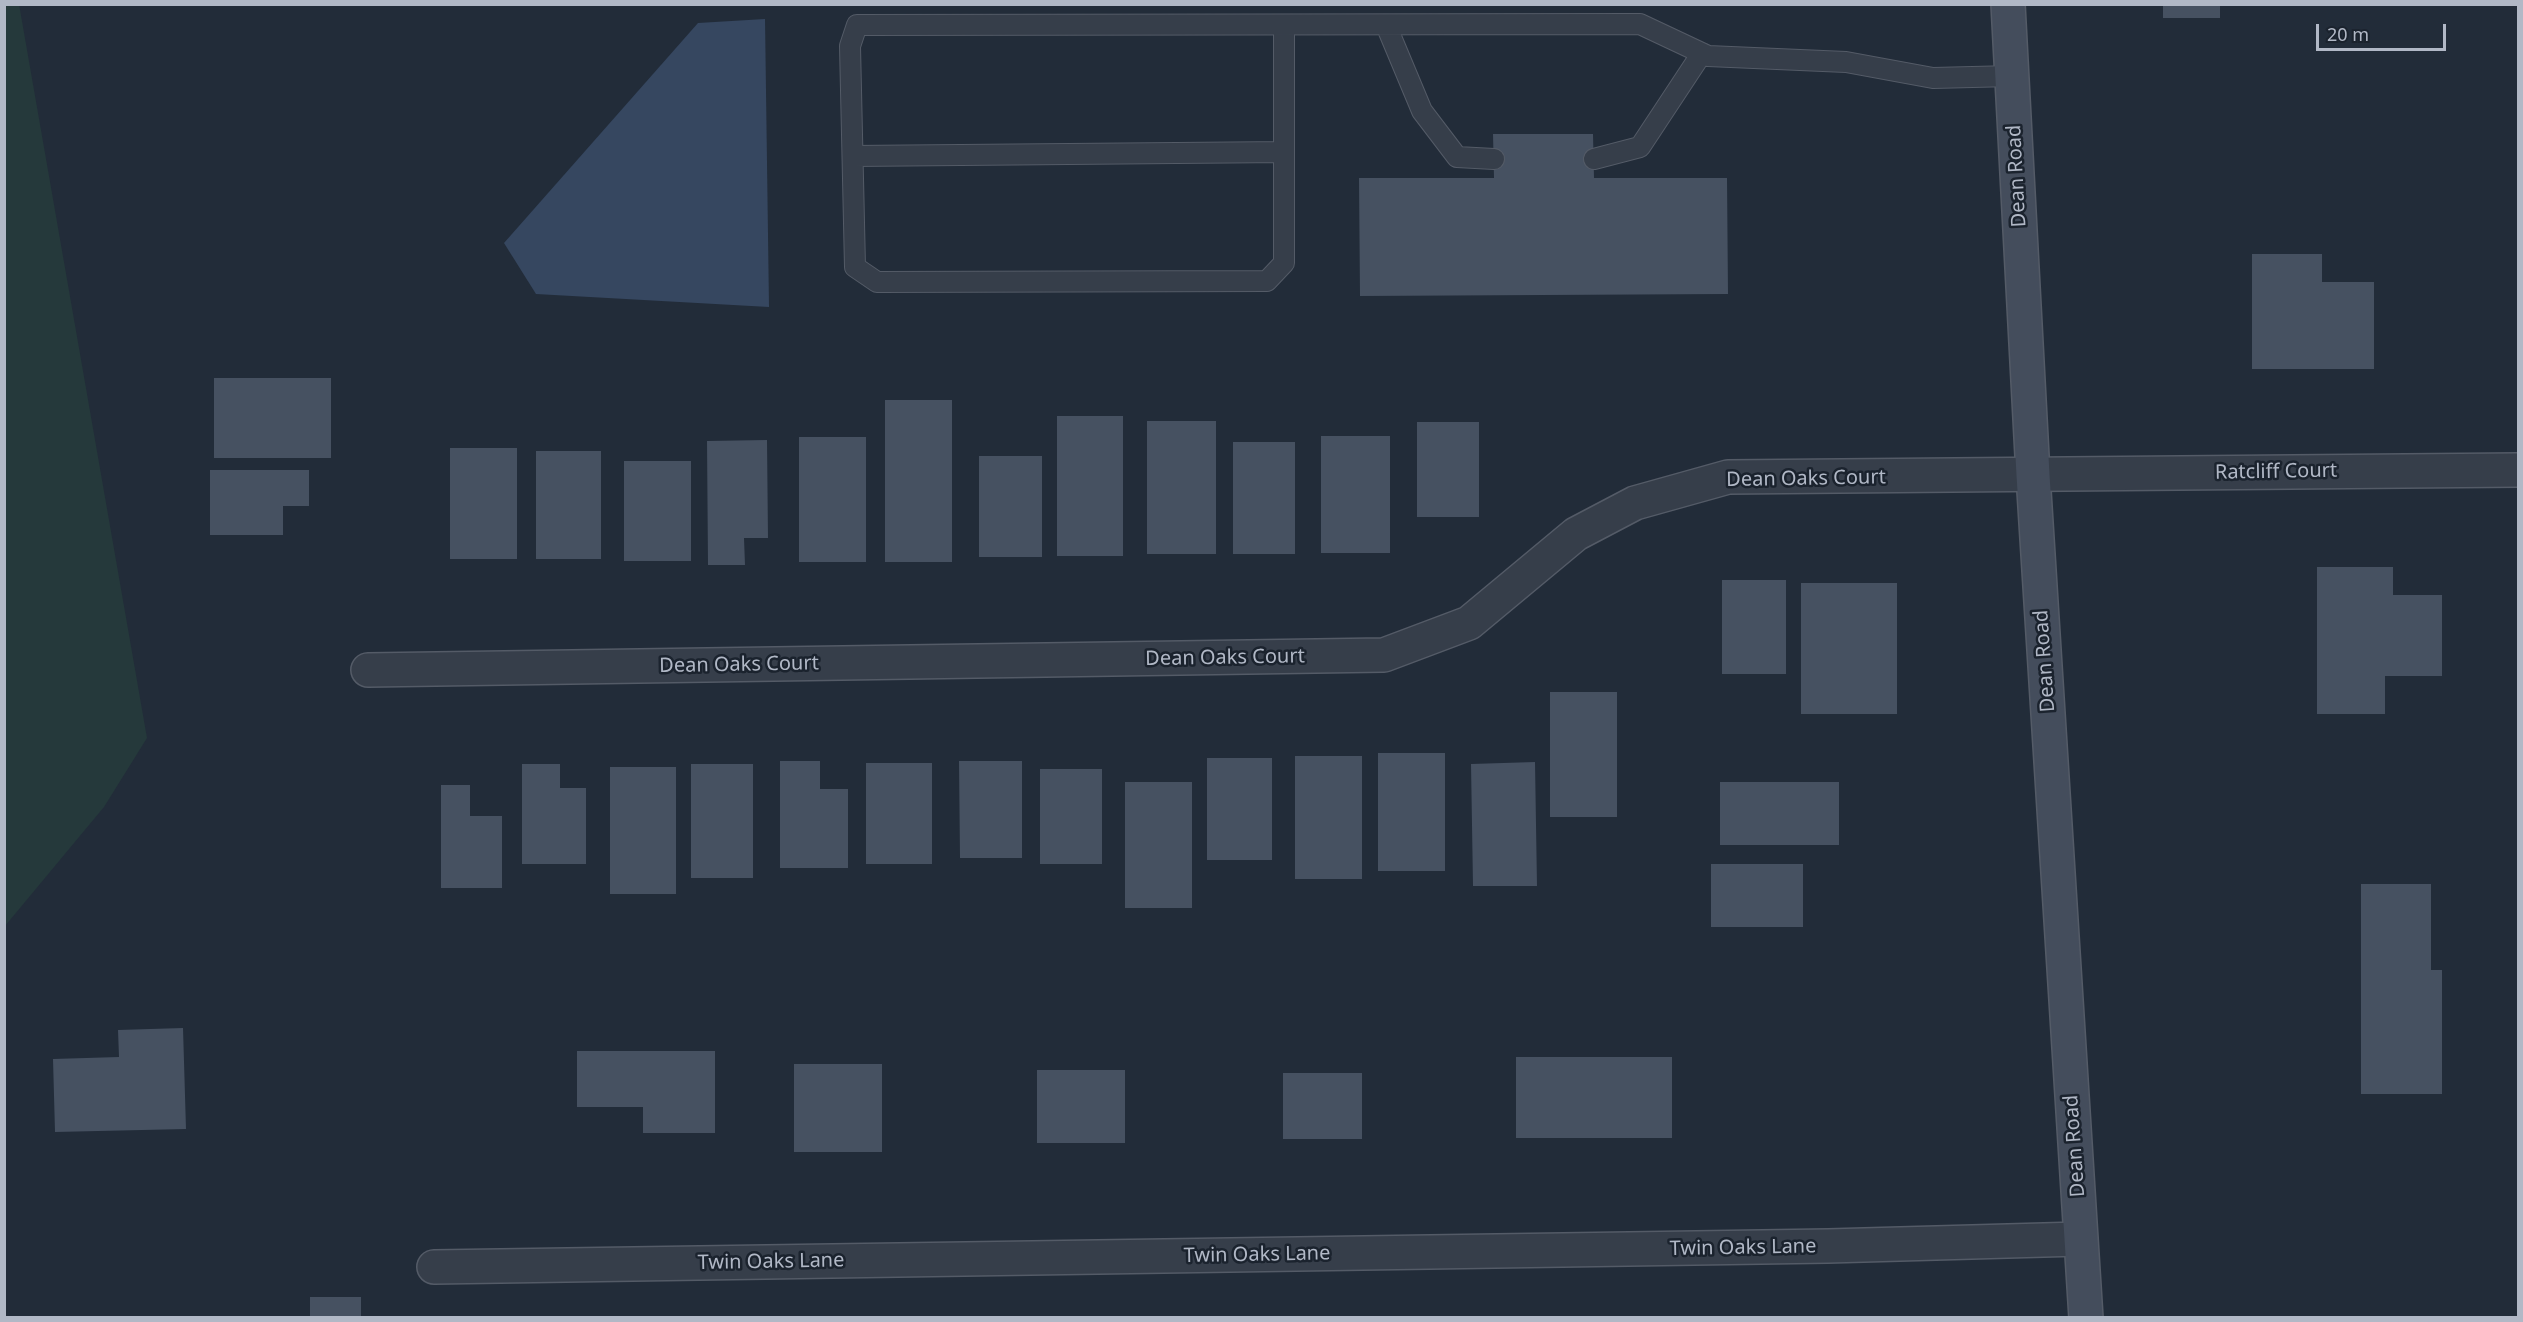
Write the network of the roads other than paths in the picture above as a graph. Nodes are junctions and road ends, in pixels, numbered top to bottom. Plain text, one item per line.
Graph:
1 (2008, 4) edge
2 (1284, 25) junction
3 (1386, 25) junction
4 (1702, 53) junction
5 (2012, 76) junction
6 (1284, 152) junction
7 (853, 156) junction
8 (1494, 159) dead end
9 (1594, 159) dead end
10 (2518, 470) edge
11 (2033, 475) junction
12 (368, 670) dead end
13 (2080, 1239) junction
14 (434, 1267) dead end
15 (2086, 1317) edge

1 - 5 main road, Dean Road
2 - 3 lane
2 - 6 lane
2 - 7 lane
3 - 4 lane
3 - 8 lane
4 - 5 lane
4 - 9 lane
5 - 11 main road, Dean Road
6 - 7 lane
6 - 7 lane
10 - 11 street, Ratcliff Court
11 - 12 street, Dean Oaks Court
11 - 13 main road, Dean Road
13 - 14 street, Twin Oaks Lane
13 - 15 main road, Dean Road

